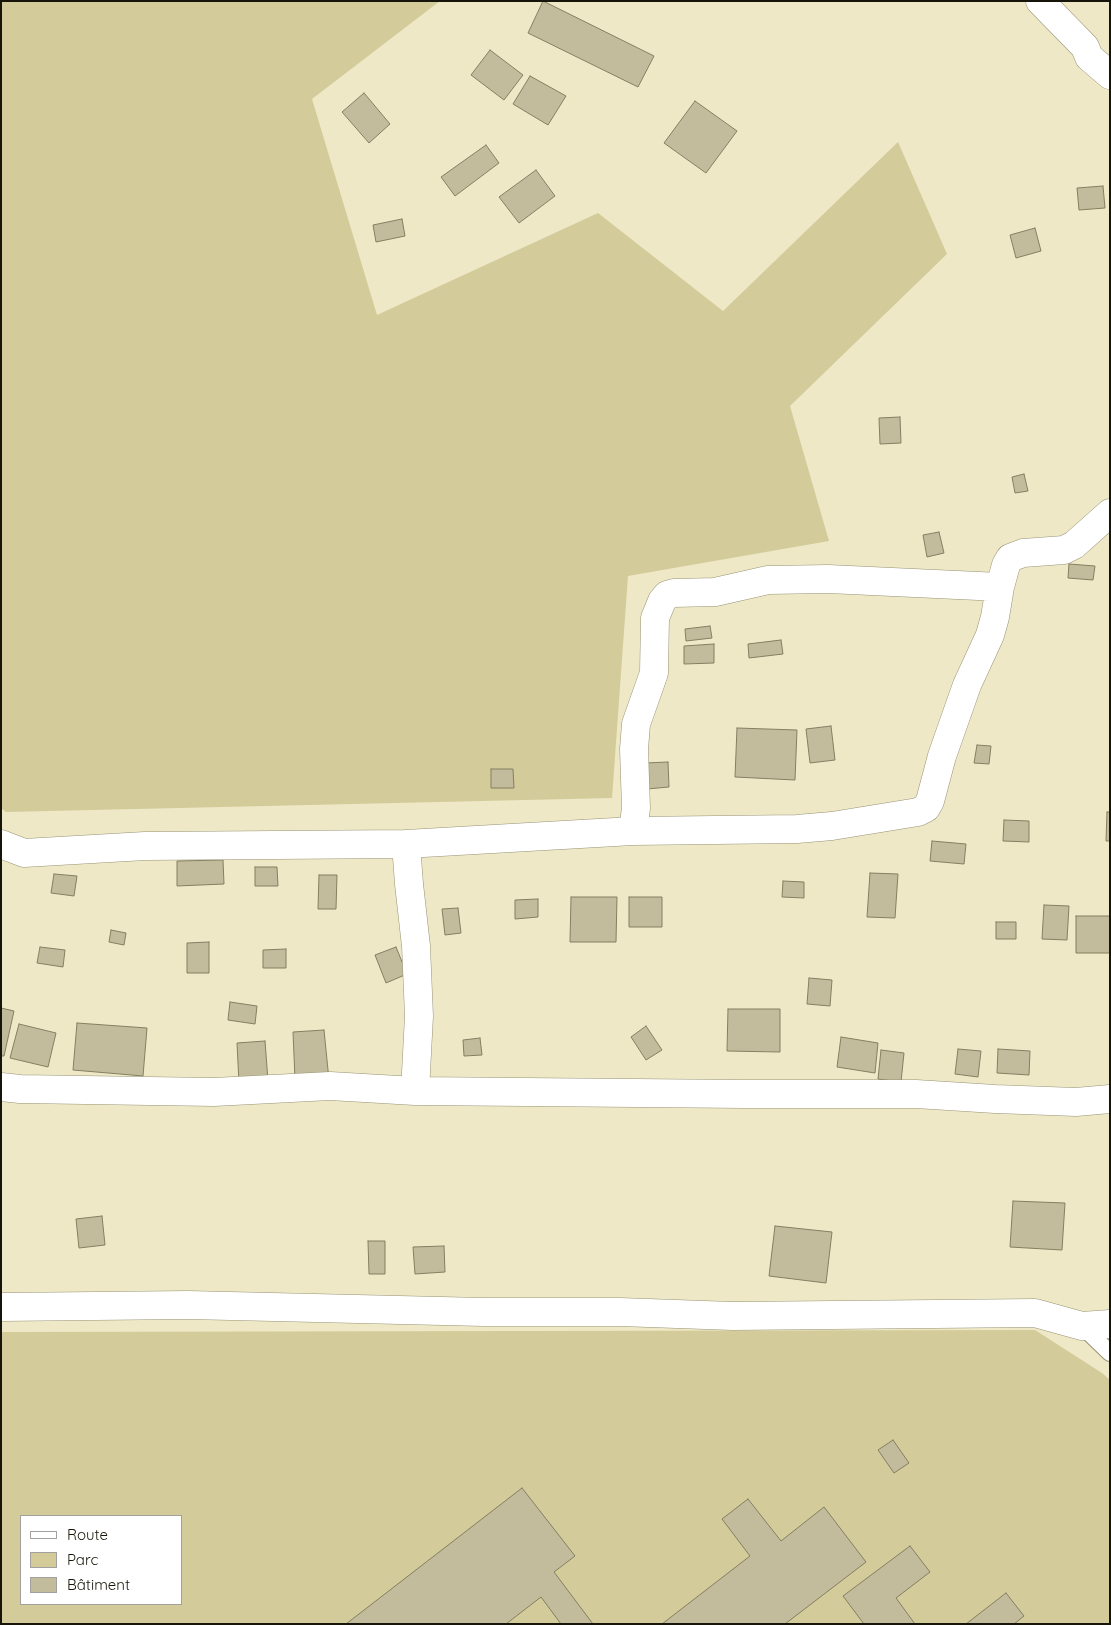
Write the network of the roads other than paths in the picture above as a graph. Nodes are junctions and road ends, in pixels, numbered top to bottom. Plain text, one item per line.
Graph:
1 (1040, 1) edge
2 (1110, 76) edge
3 (1110, 513) edge
4 (1000, 587) junction
5 (633, 831) junction
6 (1, 844) edge
7 (406, 844) junction
8 (1, 1087) edge
9 (415, 1091) junction
10 (1110, 1099) edge
11 (1, 1307) edge
12 (1110, 1324) edge
13 (1082, 1326) junction
14 (1110, 1353) edge

1 - 2 street
3 - 4 street
4 - 5 street
4 - 5 street
5 - 7 street
6 - 7 street
7 - 9 street
8 - 9 street
9 - 10 street
11 - 13 street
12 - 13 street
13 - 14 lane

